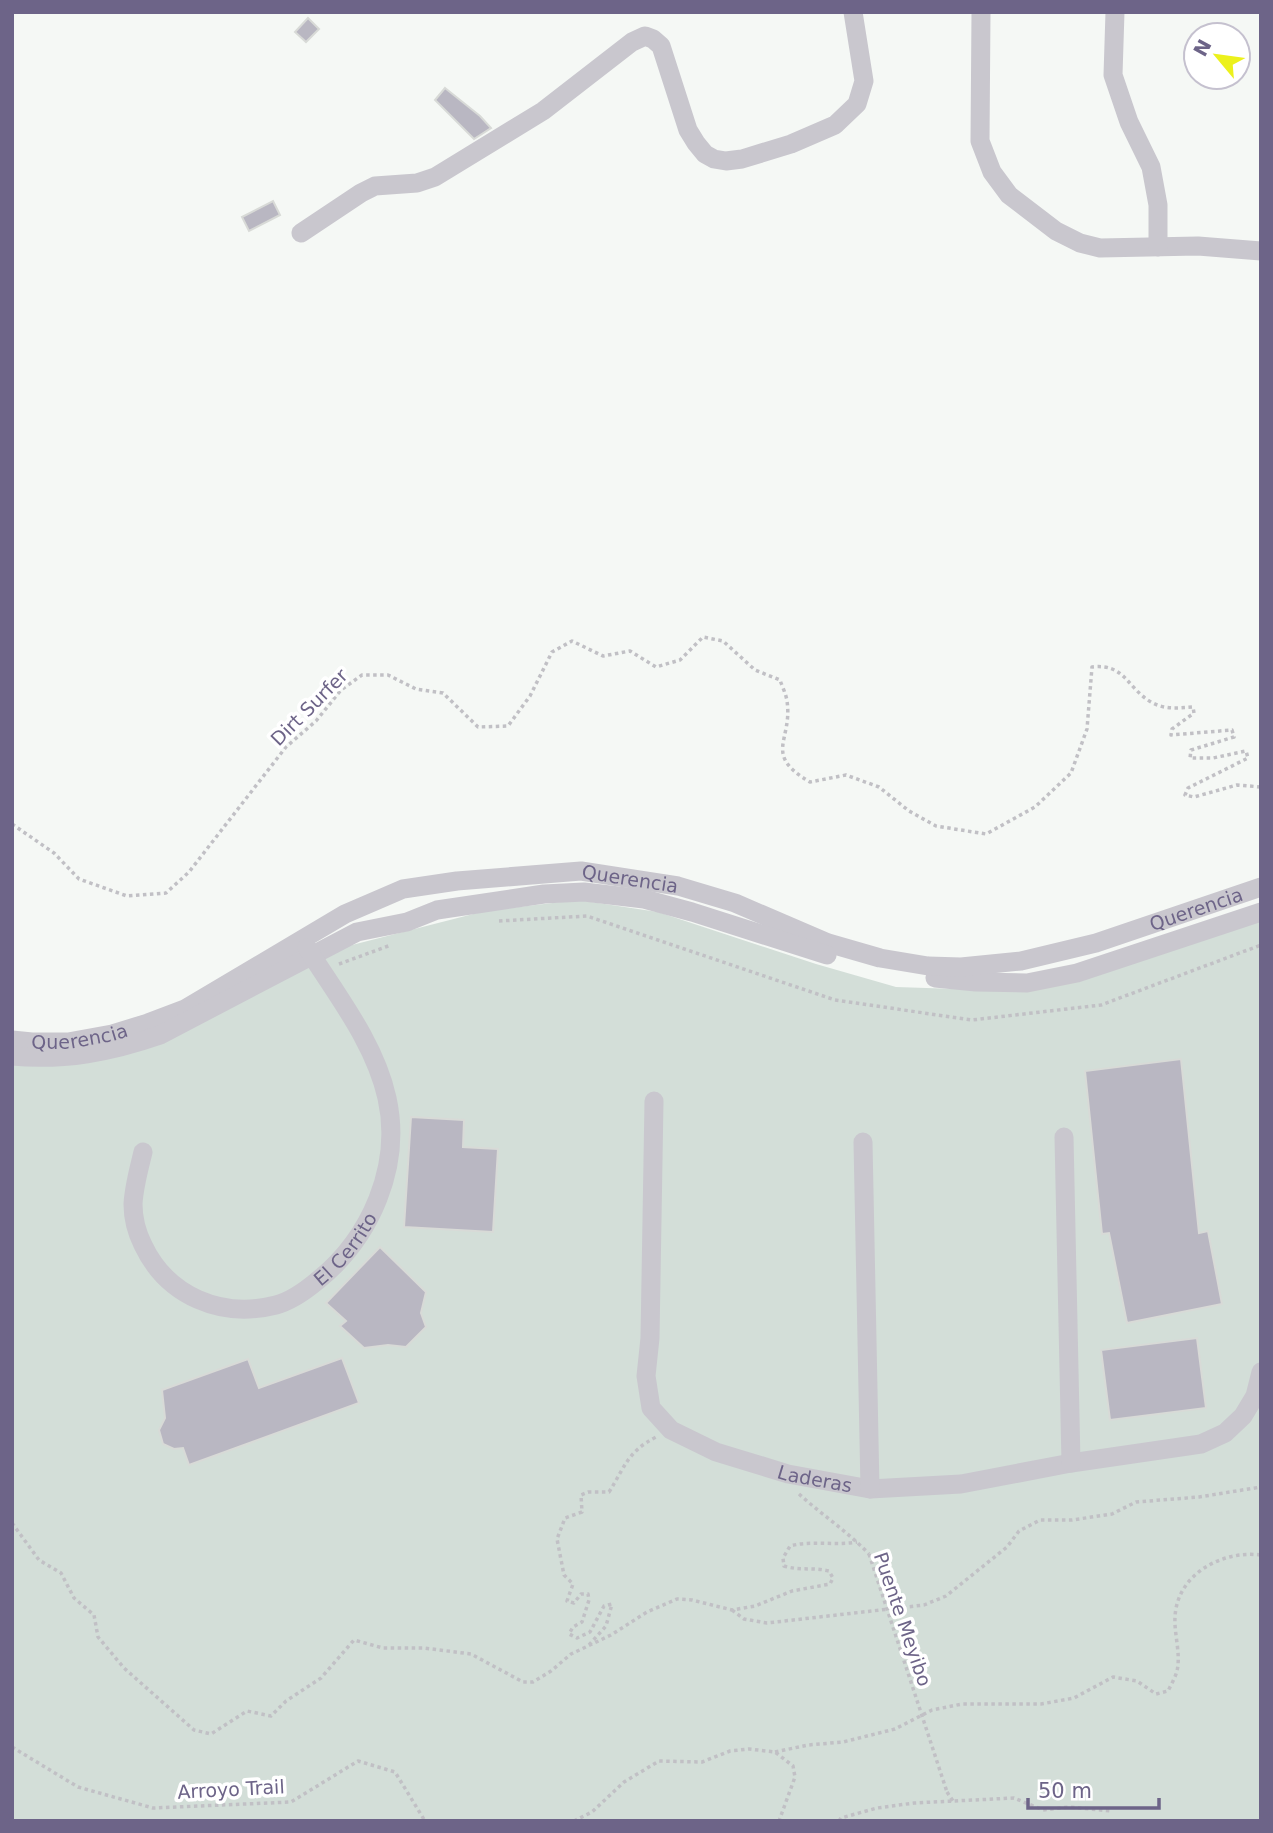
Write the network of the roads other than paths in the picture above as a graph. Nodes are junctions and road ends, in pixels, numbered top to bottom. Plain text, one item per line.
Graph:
1 (853, 12) edge
2 (981, 12) edge
3 (1115, 12) edge
4 (300, 233) dead end
5 (1158, 247) junction
6 (1261, 251) edge
7 (1261, 887) edge
8 (1261, 912) edge
9 (301, 938) junction
10 (317, 964) junction
11 (902, 969) junction
12 (12, 1040) edge
13 (12, 1056) edge
14 (654, 1101) dead end
15 (1064, 1137) dead end
16 (863, 1142) dead end
17 (143, 1152) dead end
18 (1261, 1372) edge
19 (1071, 1463) junction
20 (870, 1489) junction

1 - 4 street
2 - 5 street
3 - 5 street
5 - 6 street
7 - 11 street, Querencia
8 - 11 street, Querencia
9 - 10 street, El Cerrito
9 - 11 street, Querencia
9 - 12 street, Querencia
10 - 11 street, Querencia
10 - 13 street, Querencia
10 - 17 street, El Cerrito
14 - 20 street, Laderas
15 - 19 street
16 - 20 street
18 - 19 street, Laderas
19 - 20 street, Laderas

